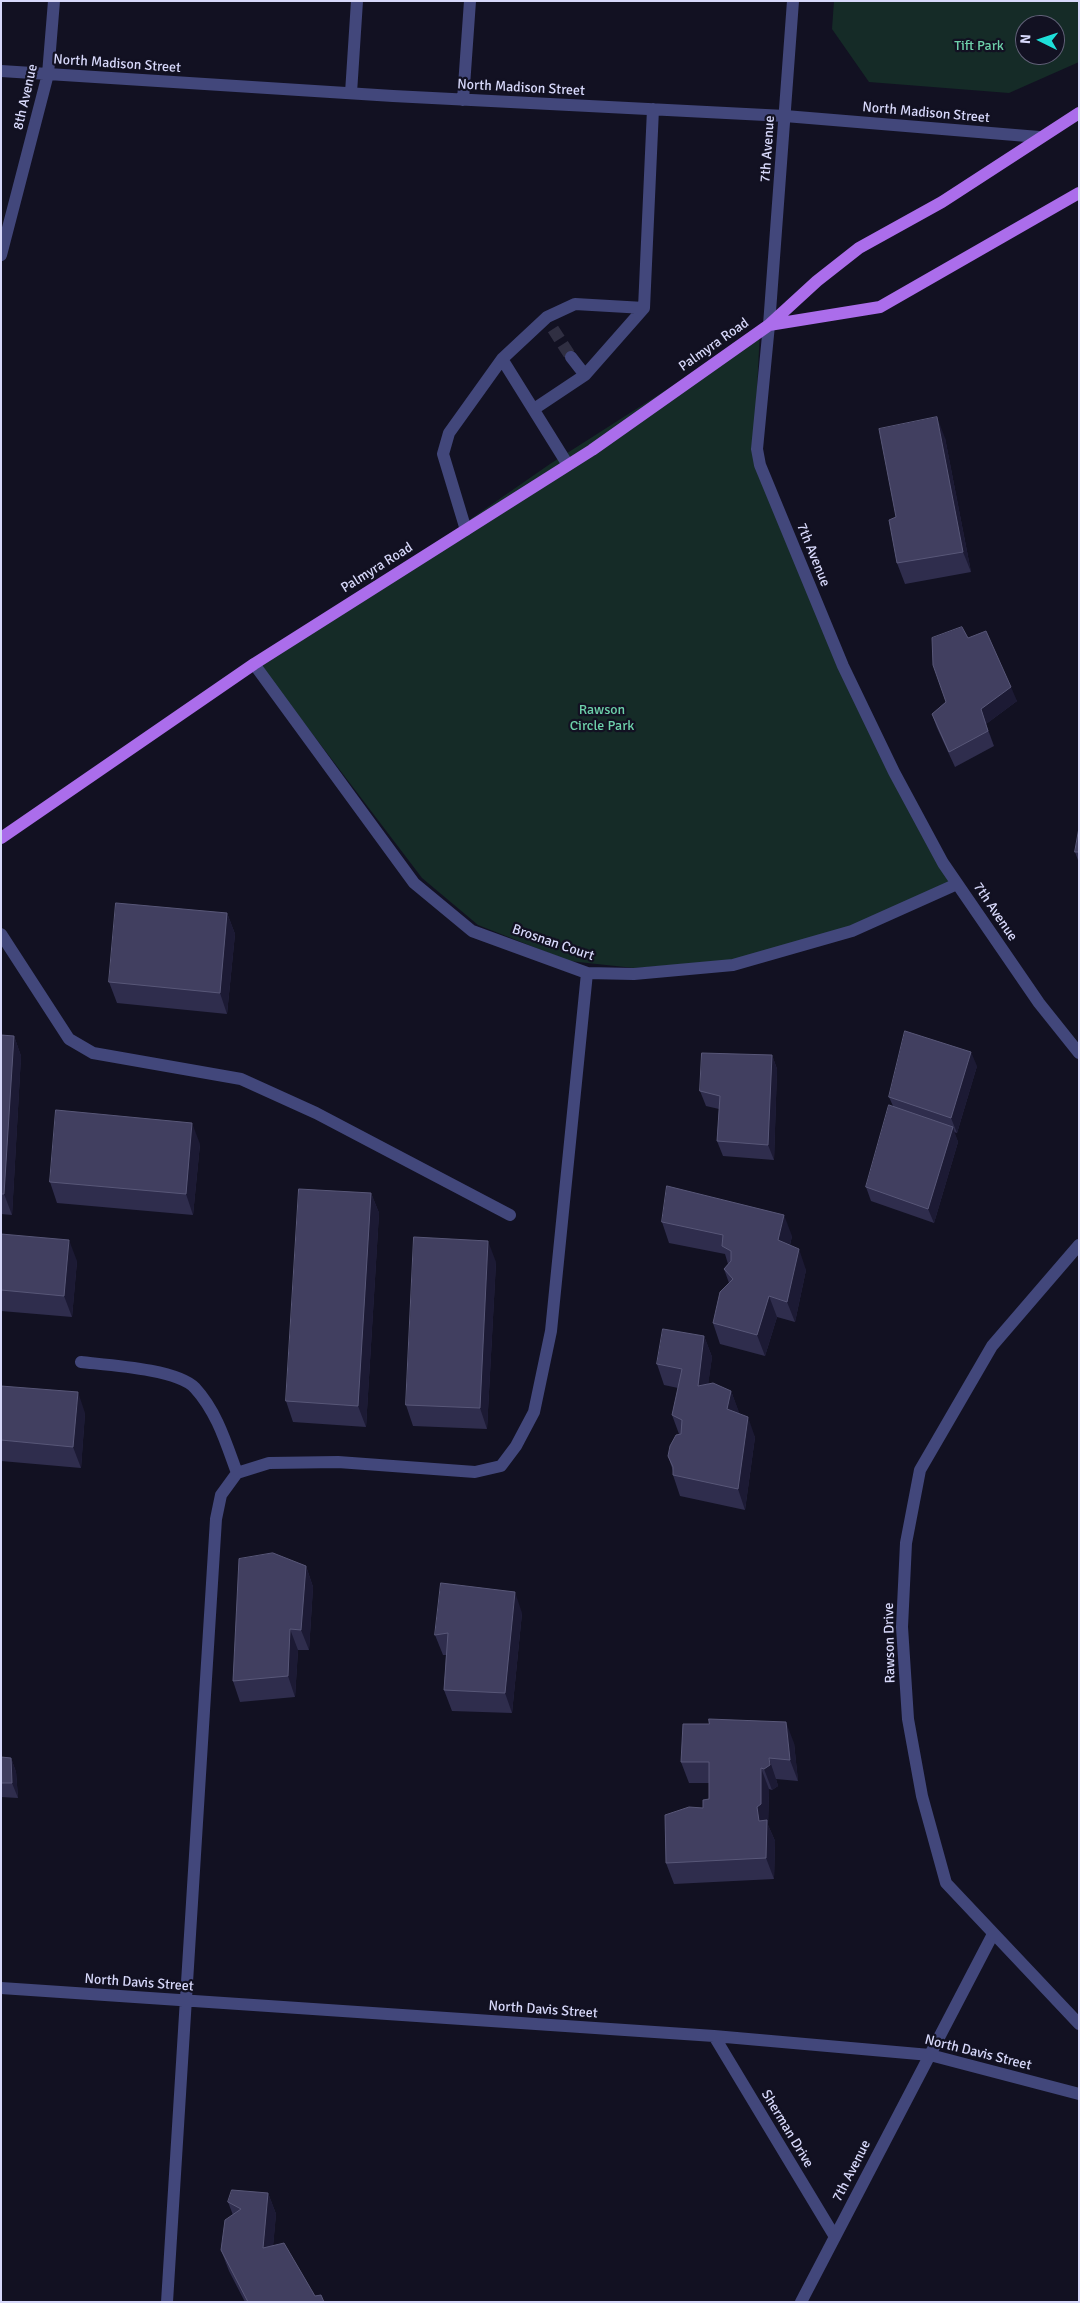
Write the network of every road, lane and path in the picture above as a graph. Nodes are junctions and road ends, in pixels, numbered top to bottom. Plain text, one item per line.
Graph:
1 (54, 1) edge
2 (357, 1) edge
3 (470, 1) edge
4 (793, 1) edge
5 (1, 71) edge
6 (48, 74) junction
7 (351, 93) junction
8 (462, 100) junction
9 (653, 110) junction
10 (1079, 113) edge
11 (785, 116) junction
12 (1039, 137) junction
13 (1079, 193) edge
14 (1, 255) edge
15 (644, 308) junction
16 (546, 317) junction
17 (769, 325) junction
18 (553, 329) tunnel mouth
19 (571, 357) tunnel mouth
20 (502, 359) junction
21 (585, 375) junction
22 (534, 409) junction
23 (568, 466) junction
24 (466, 530) junction
25 (254, 664) junction
26 (1, 838) edge
27 (957, 884) junction
28 (1, 934) edge
29 (587, 973) junction
30 (1079, 1053) edge
31 (510, 1215) dead end
32 (1079, 1245) edge
33 (81, 1362) dead end
34 (237, 1473) junction
35 (993, 1934) junction
36 (1, 1988) edge
37 (187, 2002) junction
38 (1079, 2024) edge
39 (714, 2036) junction
40 (930, 2055) junction
41 (1079, 2094) edge
42 (835, 2236) junction
43 (166, 2302) edge
44 (801, 2302) edge

1 - 6 street, 8th Avenue
2 - 7 street
3 - 8 street
4 - 11 street, 7th Avenue
5 - 6 street, North Madison Street
6 - 7 street, North Madison Street
6 - 14 street, 8th Avenue
7 - 8 street, North Madison Street
8 - 9 street, North Madison Street
9 - 11 street, North Madison Street
9 - 15 street
10 - 12 main road, Palmyra Road
11 - 12 street, North Madison Street
11 - 17 street, 7th Avenue
12 - 17 main road, Palmyra Road
13 - 17 main road, Palmyra Road
15 - 16 street
15 - 21 street
16 - 18 street
16 - 20 street
17 - 23 main road, Palmyra Road
17 - 27 street, 7th Avenue
19 - 21 street
20 - 22 street
20 - 24 street
21 - 22 street
22 - 23 street
23 - 24 main road, Palmyra Road
24 - 25 main road, Palmyra Road
25 - 26 main road, Palmyra Road
25 - 29 street, Brosnan Court
27 - 29 street, Brosnan Court
27 - 30 street, 7th Avenue
28 - 31 street
29 - 34 street
32 - 35 street, Rawson Drive
33 - 34 street
34 - 37 street
35 - 38 street, Rawson Drive
35 - 40 street
36 - 37 street, North Davis Street
37 - 39 street, North Davis Street
37 - 43 street
39 - 40 street, North Davis Street
39 - 42 street, Sherman Drive
40 - 41 street, North Davis Street
40 - 42 street, 7th Avenue
42 - 44 street, 7th Avenue

